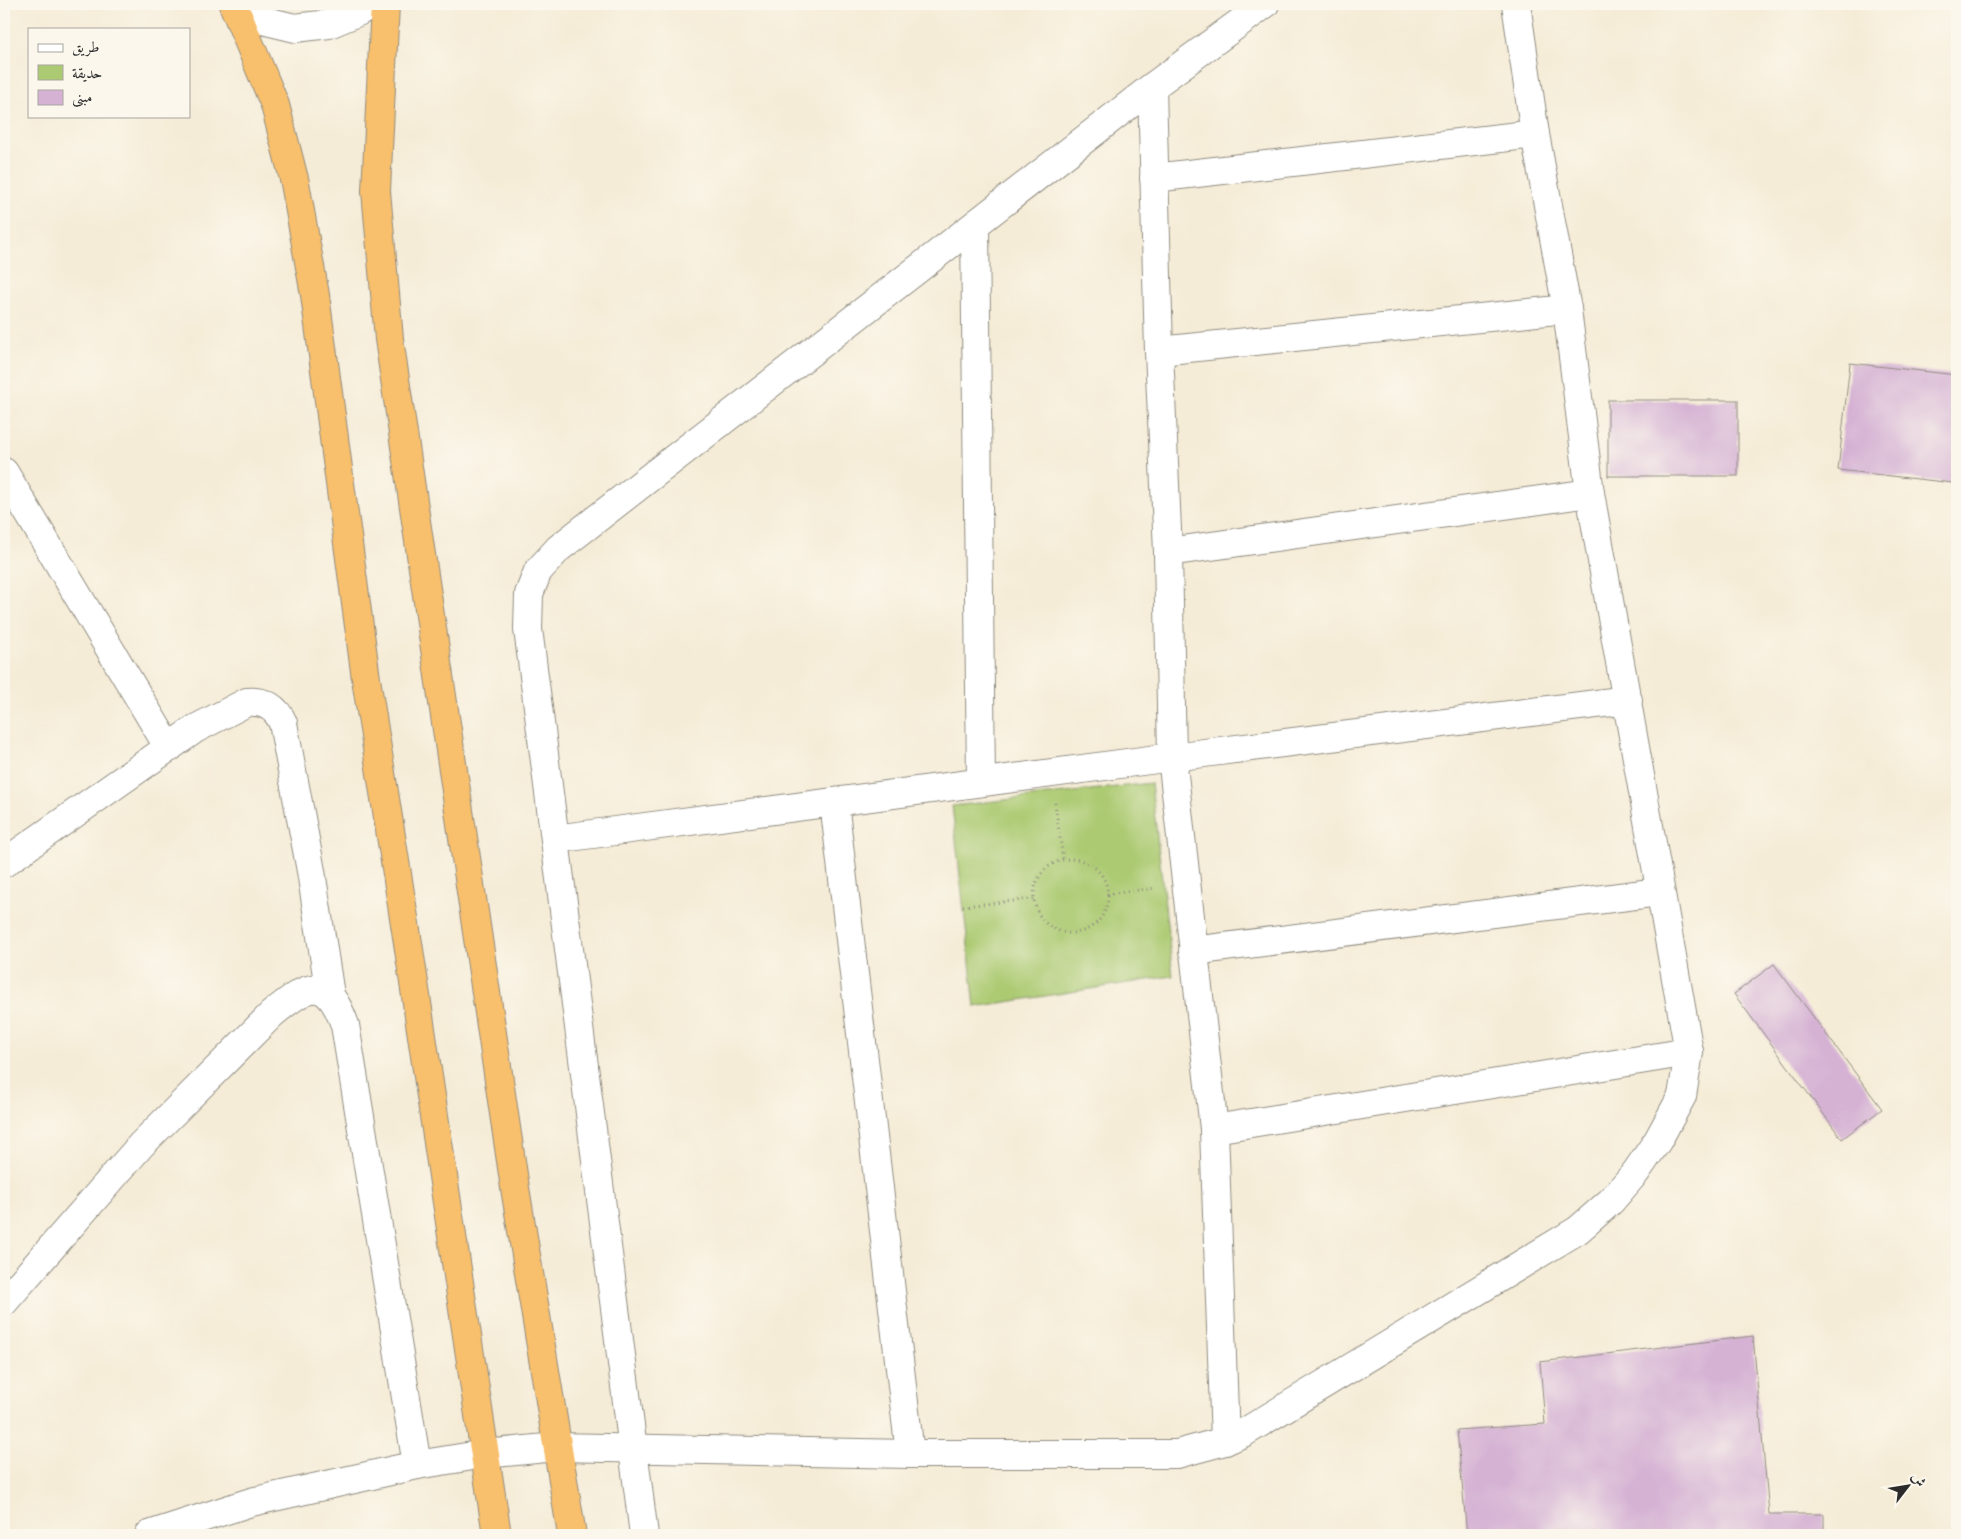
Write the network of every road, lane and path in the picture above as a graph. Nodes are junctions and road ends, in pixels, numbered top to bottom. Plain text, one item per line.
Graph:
1 (233, 4) edge
2 (368, 4) edge
3 (385, 4) edge
4 (1266, 4) edge
5 (1516, 4) edge
6 (1152, 87) junction
7 (1535, 134) junction
8 (1154, 178) junction
9 (975, 226) junction
10 (1567, 309) junction
11 (1159, 351) junction
12 (4, 472) edge
13 (1590, 493) junction
14 (1168, 552) junction
15 (1628, 700) junction
16 (169, 748) junction
17 (1172, 757) junction
18 (1051, 773) junction
19 (981, 782) junction
20 (834, 802) junction
21 (555, 839) junction
22 (1062, 860) junction
23 (4, 863) edge
24 (1186, 885) junction
25 (1659, 892) junction
26 (1107, 894) junction
27 (1034, 899) junction
28 (964, 906) dead end
29 (1193, 951) junction
30 (330, 995) junction
31 (1689, 1052) junction
32 (1214, 1129) junction
33 (4, 1302) edge
34 (1225, 1440) junction
35 (556, 1446) junction
36 (633, 1448) junction
37 (485, 1454) junction
38 (910, 1454) junction
39 (417, 1465) junction
40 (150, 1535) edge
41 (497, 1535) edge
42 (572, 1535) edge
43 (644, 1535) edge

1 - 2 street
1 - 37 highway
3 - 35 highway
4 - 6 street
5 - 7 street
6 - 8 street
6 - 9 street
7 - 8 street
7 - 10 street
8 - 11 street
9 - 19 street
9 - 21 street
10 - 11 street
10 - 13 street
11 - 14 street
12 - 16 street
13 - 14 street
13 - 15 street
14 - 17 street
15 - 17 street
15 - 25 street
16 - 23 street
16 - 30 street
17 - 18 street
17 - 24 street
18 - 19 street
18 - 22 path
19 - 20 street
20 - 21 street
20 - 38 street
21 - 36 street
22 - 26 path
22 - 27 path
24 - 26 path
24 - 29 street
25 - 29 street
25 - 31 street
26 - 27 path
27 - 28 path
29 - 32 street
30 - 33 street
30 - 39 street
31 - 32 street
31 - 34 street
32 - 34 street
34 - 38 street
35 - 36 street
35 - 37 street
35 - 42 highway
36 - 38 street
36 - 43 street
37 - 39 street
37 - 41 highway
39 - 40 street

